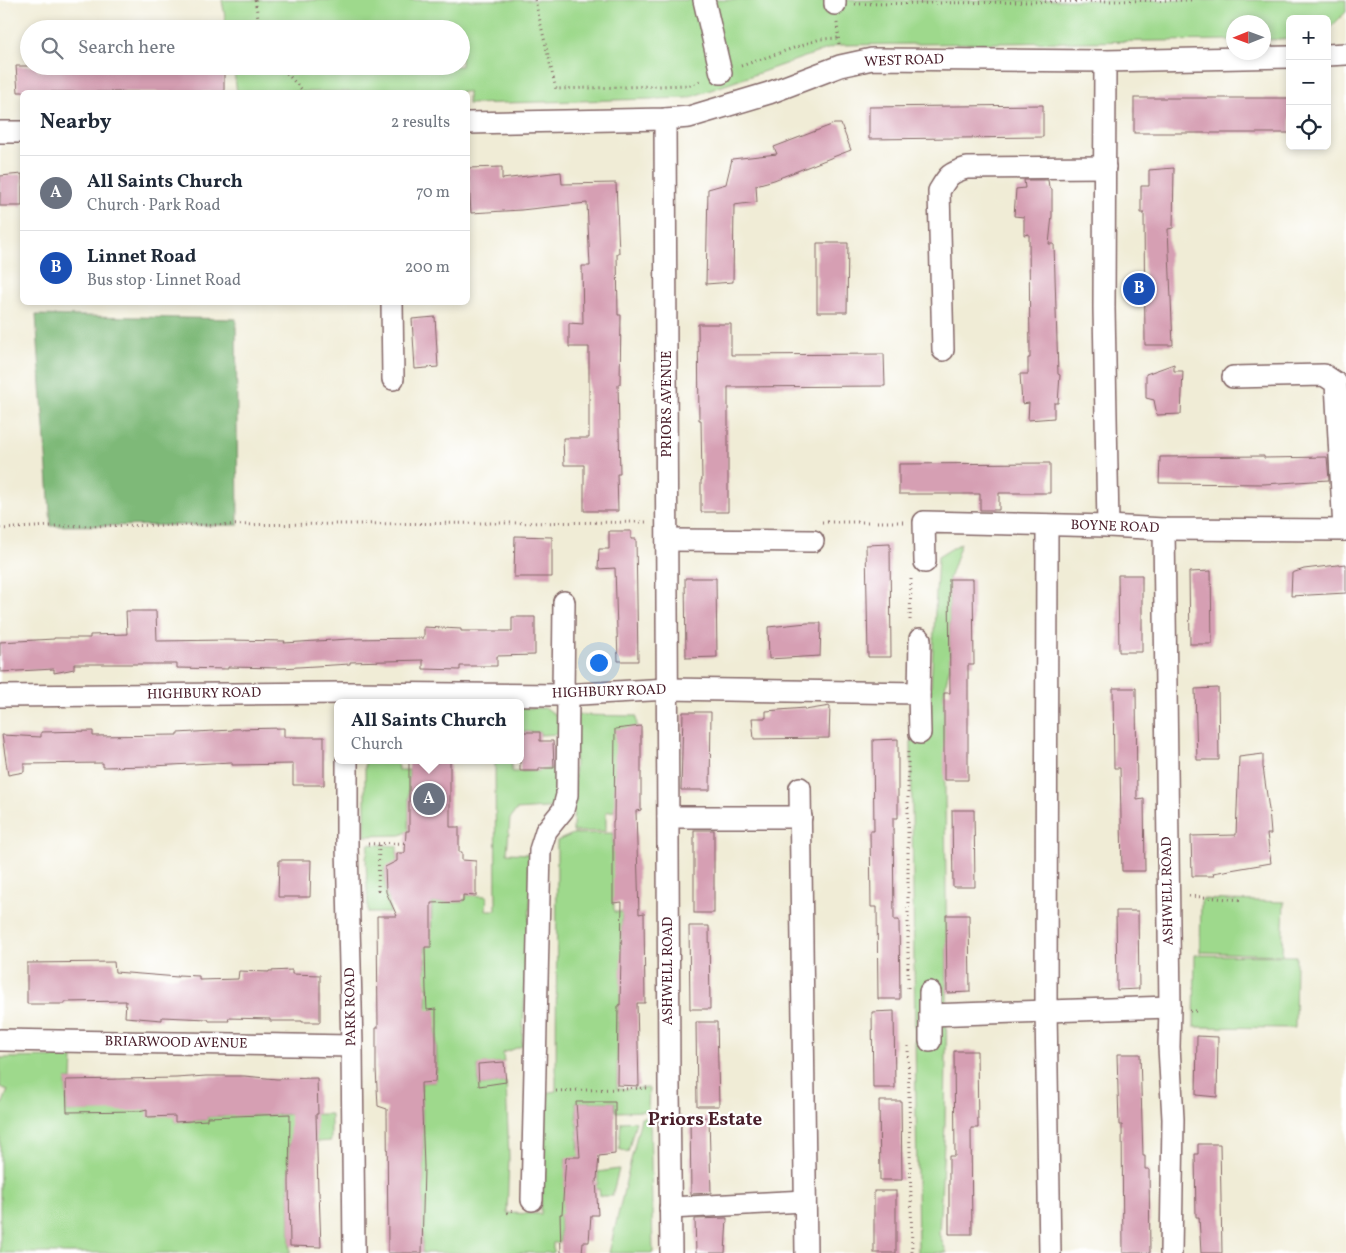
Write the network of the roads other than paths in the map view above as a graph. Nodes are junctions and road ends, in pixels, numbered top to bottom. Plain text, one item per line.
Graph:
1 (704, 0) edge
2 (1346, 54) edge
3 (1331, 55) edge
4 (1286, 57) edge
5 (1105, 61) junction
6 (721, 73) dead end
7 (665, 119) junction
8 (470, 123) edge
9 (0, 132) edge
10 (20, 132) edge
11 (1105, 167) junction
12 (392, 305) edge
13 (943, 350) dead end
14 (1233, 377) dead end
15 (393, 379) dead end
16 (1046, 524) junction
17 (1108, 526) junction
18 (1164, 529) junction
19 (1345, 530) edge
20 (667, 531) junction
21 (813, 541) dead end
22 (925, 562) road end
23 (564, 602) dead end
24 (920, 639) road end
25 (668, 689) junction
26 (919, 693) junction
27 (566, 694) junction
28 (0, 696) edge
29 (347, 698) edge
30 (461, 699) edge
31 (920, 733) dead end
32 (347, 764) edge
33 (800, 788) dead end
34 (668, 817) junction
35 (801, 817) junction
36 (930, 992) dead end
37 (1170, 1007) junction
38 (1046, 1011) junction
39 (930, 1015) junction
40 (0, 1040) edge
41 (930, 1041) dead end
42 (352, 1046) junction
43 (532, 1200) dead end
44 (805, 1201) junction
45 (670, 1208) junction
46 (354, 1253) edge
47 (671, 1253) edge
48 (806, 1253) edge
49 (1050, 1253) edge
50 (1171, 1253) edge

1 - 6 street
2 - 3 street
4 - 5 street, WEST ROAD
5 - 7 street, WEST ROAD
5 - 11 street
7 - 8 street, WEST ROAD
7 - 20 street, PRIORS AVENUE
9 - 10 street
11 - 13 street
11 - 17 street
12 - 15 street
14 - 19 street
16 - 17 street, BOYNE ROAD
16 - 22 street, BOYNE ROAD
16 - 38 street
17 - 18 street, BOYNE ROAD
18 - 19 street, BOYNE ROAD
18 - 37 street, ASHWELL ROAD
20 - 21 street
20 - 25 street, PRIORS AVENUE
23 - 27 street
24 - 26 street
25 - 26 street, HIGHBURY ROAD
25 - 27 street, HIGHBURY ROAD
25 - 34 street, ASHWELL ROAD
26 - 31 street
27 - 30 street, HIGHBURY ROAD
27 - 43 street
28 - 29 street, HIGHBURY ROAD
29 - 30 street, HIGHBURY ROAD
32 - 42 street, PARK ROAD
33 - 35 street
34 - 35 street
34 - 45 street, ASHWELL ROAD
35 - 44 street
36 - 39 street
37 - 38 street
37 - 50 street, ASHWELL ROAD
38 - 39 street
38 - 49 street
39 - 41 street
40 - 42 street, BRIARWOOD AVENUE
42 - 46 street, PARK ROAD
44 - 45 street
44 - 48 street
45 - 47 street, ASHWELL ROAD

